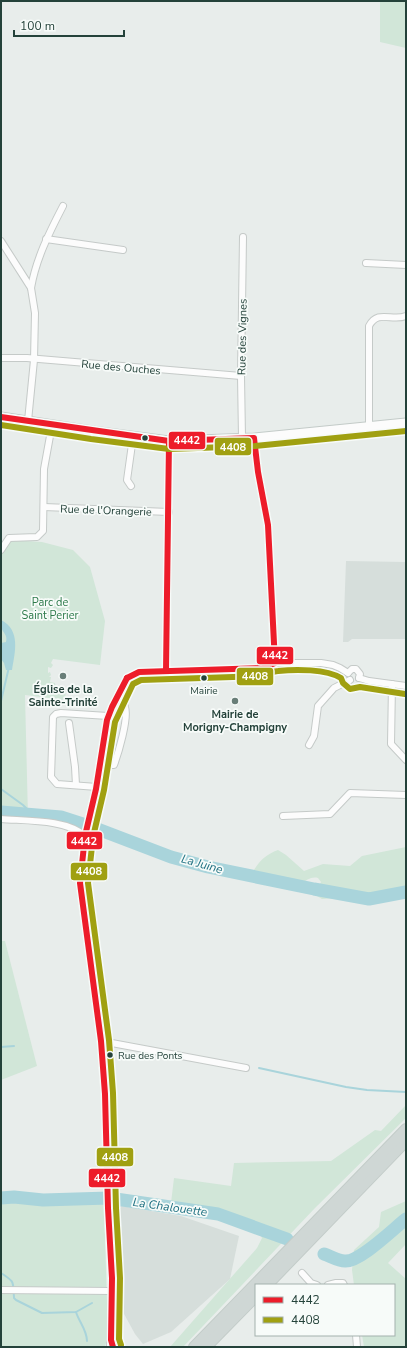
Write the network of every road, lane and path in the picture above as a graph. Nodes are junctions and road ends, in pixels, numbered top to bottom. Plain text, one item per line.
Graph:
1 (63, 206) dead end
2 (243, 236) dead end
3 (46, 239) junction
4 (1, 241) edge
5 (123, 250) dead end
6 (366, 263) dead end
7 (406, 265) edge
8 (31, 288) junction
9 (406, 316) edge
10 (1, 358) edge
11 (34, 360) junction
12 (241, 376) junction
13 (1, 417) edge
14 (28, 421) junction
15 (406, 423) edge
16 (52, 425) junction
17 (368, 426) junction
18 (133, 437) junction
19 (242, 438) junction
20 (254, 438) junction
21 (169, 441) junction
22 (131, 486) dead end
23 (44, 508) junction
24 (169, 512) junction
25 (1, 550) edge
26 (275, 663) junction
27 (166, 671) junction
28 (349, 677) junction
29 (359, 678) junction
30 (392, 684) junction
31 (406, 686) edge
32 (117, 697) junction
33 (108, 716) junction
34 (69, 723) dead end
35 (309, 746) dead end
36 (406, 760) edge
37 (100, 765) junction
38 (76, 785) junction
39 (97, 787) junction
40 (406, 796) edge
41 (283, 816) dead end
42 (1, 819) edge
43 (86, 834) junction
44 (101, 1041) junction
45 (246, 1068) dead end
46 (406, 1128) edge
47 (406, 1141) edge
48 (302, 1273) dead end
49 (268, 1284) edge
50 (314, 1284) edge
51 (332, 1284) edge
52 (344, 1284) edge
53 (1, 1290) edge
54 (112, 1291) junction
55 (255, 1297) edge
56 (356, 1336) edge
57 (111, 1347) edge
58 (194, 1347) edge
59 (206, 1347) edge
60 (358, 1347) edge

1 - 3 street
2 - 12 street, Rue des Vignes
3 - 5 street
3 - 8 street
4 - 8 street
6 - 7 street
8 - 11 street
9 - 17 street
10 - 11 street, Rue des Ouches
11 - 12 street, Rue des Ouches
11 - 14 street
12 - 19 street, Rue des Vignes
13 - 14 main road
14 - 16 main road
15 - 17 main road
16 - 18 main road
16 - 23 street
17 - 20 main road
18 - 21 main road
18 - 22 street
19 - 20 main road
19 - 21 main road
20 - 26 street
21 - 24 street
23 - 24 street, Rue de l'Orangerie
23 - 25 street
24 - 27 street
26 - 27 street
26 - 28 street
27 - 32 street
28 - 29 street
28 - 29 street
28 - 35 street
29 - 30 street
30 - 31 street
30 - 36 street
32 - 33 street
32 - 37 street
33 - 37 street
33 - 38 street
34 - 38 street
37 - 39 street
38 - 39 street
39 - 43 street
40 - 41 street
42 - 43 street
43 - 44 street
44 - 45 street
44 - 54 street
46 - 58 main road
47 - 49 main road
48 - 50 street
51 - 52 street
53 - 54 street
54 - 57 street
55 - 59 main road
56 - 60 street

